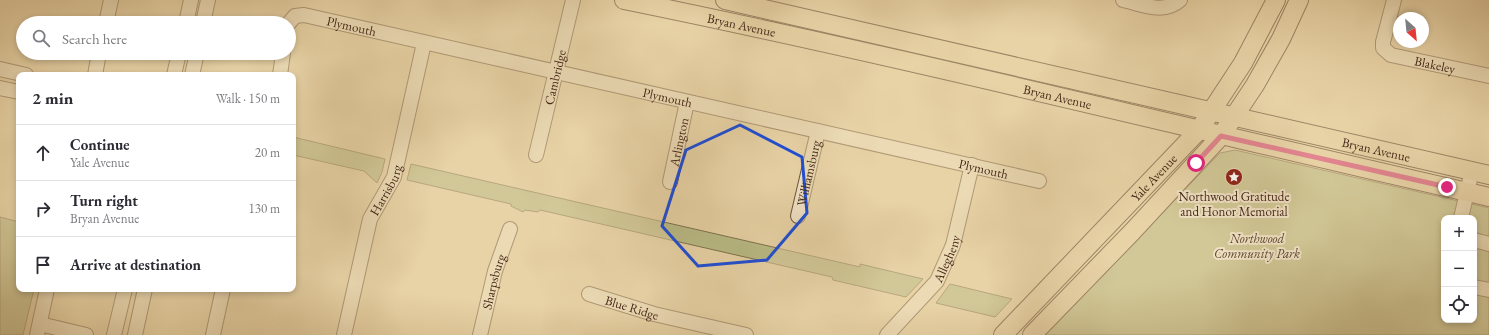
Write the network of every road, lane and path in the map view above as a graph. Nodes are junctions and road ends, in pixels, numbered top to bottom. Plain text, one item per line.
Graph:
1 (111, 0) edge
2 (191, 0) edge
3 (208, 0) edge
4 (573, 0) edge
5 (624, 0) edge
6 (725, 0) edge
7 (1123, 0) edge
8 (1276, 0) edge
9 (1299, 0) edge
10 (1394, 0) edge
11 (1178, 2) edge
12 (108, 16) edge
13 (188, 16) edge
14 (205, 16) edge
15 (296, 18) edge
16 (424, 43) junction
17 (98, 60) edge
18 (177, 60) edge
19 (195, 60) edge
20 (282, 60) edge
21 (0, 69) edge
22 (96, 72) edge
23 (175, 72) edge
24 (193, 72) edge
25 (280, 72) edge
26 (557, 72) junction
27 (16, 73) edge
28 (1489, 76) edge
29 (0, 88) edge
30 (16, 91) edge
31 (687, 102) junction
32 (1212, 112) junction
33 (1234, 117) junction
34 (1198, 130) junction
35 (818, 131) junction
36 (1221, 136) junction
37 (536, 155) dead end
38 (972, 165) junction
39 (1481, 174) edge
40 (1039, 181) dead end
41 (670, 182) dead end
42 (1467, 192) junction
43 (1489, 197) edge
44 (1462, 215) edge
45 (798, 216) dead end
46 (510, 229) dead end
47 (1477, 241) edge
48 (1489, 244) edge
49 (1477, 288) edge
50 (1489, 290) edge
51 (46, 292) edge
52 (124, 292) edge
53 (144, 292) edge
54 (223, 292) edge
55 (589, 294) dead end
56 (38, 330) edge
57 (1036, 334) edge
58 (86, 335) edge
59 (114, 335) edge
60 (135, 335) edge
61 (213, 335) edge
62 (344, 335) edge
63 (480, 335) edge
64 (746, 335) edge
65 (887, 335) edge
66 (1003, 335) edge

1 - 12 street
2 - 13 street
3 - 14 street
4 - 26 street, Cambridge
5 - 34 main road, Bryan Avenue
6 - 32 main road, Bryan Avenue
7 - 11 street
8 - 32 main road, Yale Avenue
9 - 33 main road, Yale Avenue
10 - 28 street, Blakeley
15 - 16 street, Plymouth
16 - 26 street, Plymouth
16 - 62 street, Harrisburg
17 - 22 street
18 - 23 street
19 - 24 street
20 - 25 street
21 - 27 street
26 - 31 street, Plymouth
26 - 37 street, Cambridge
29 - 30 street
31 - 35 street, Plymouth
31 - 41 street, Arlington
32 - 33 main road, Bryan Avenue
32 - 34 main road, Yale Avenue
33 - 36 main road, Yale Avenue
33 - 39 main road, Bryan Avenue
34 - 36 main road, Bryan Avenue
34 - 66 main road, Yale Avenue
35 - 38 street, Plymouth
35 - 45 street, Williamsburg
36 - 42 main road, Bryan Avenue
36 - 57 main road, Yale Avenue
38 - 40 street, Plymouth
38 - 65 street, Allegheny
39 - 42 street
42 - 43 main road, Bryan Avenue
42 - 44 street
46 - 63 street, Sharpsburg
47 - 48 street
49 - 50 street
51 - 56 street
52 - 59 street
53 - 60 street
54 - 61 street
55 - 64 street, Blue Ridge
56 - 58 street

